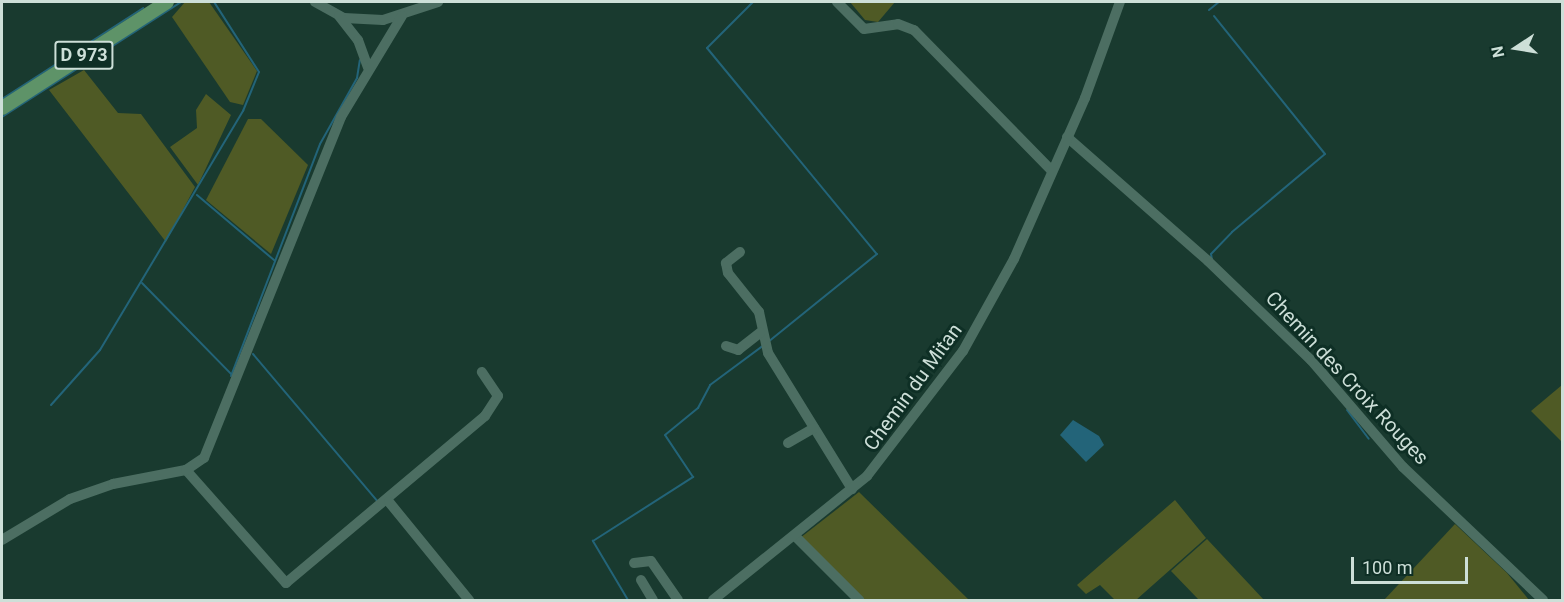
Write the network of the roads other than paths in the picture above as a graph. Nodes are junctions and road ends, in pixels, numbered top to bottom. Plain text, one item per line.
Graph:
1 (167, 2) edge
2 (315, 2) edge
3 (438, 2) edge
4 (837, 2) edge
5 (1120, 2) edge
6 (338, 16) junction
7 (402, 16) junction
8 (368, 67) junction
9 (2, 108) edge
10 (1067, 137) junction
11 (1052, 171) junction
12 (740, 252) dead end
13 (760, 333) junction
14 (726, 346) dead end
15 (482, 372) dead end
16 (814, 428) junction
17 (788, 443) dead end
18 (186, 470) junction
19 (852, 489) junction
20 (389, 502) junction
21 (795, 536) junction
22 (2, 540) edge
23 (634, 563) dead end
24 (641, 580) dead end
25 (469, 600) edge
26 (653, 600) edge
27 (678, 600) edge
28 (713, 600) edge
29 (859, 600) edge
30 (1544, 600) edge

1 - 9 main road, D 973
2 - 6 street
3 - 7 street
4 - 11 street
5 - 10 street, Chemin du Mitan
6 - 7 street
6 - 8 street
7 - 8 street
8 - 18 street
10 - 11 street, Chemin du Mitan
10 - 30 street, Chemin des Croix Rouges
11 - 19 street, Chemin du Mitan
12 - 13 street
13 - 14 street
13 - 16 street
15 - 20 street
16 - 17 street
16 - 19 street
18 - 20 street
18 - 22 street
19 - 21 street, Chemin du Mitan
20 - 25 street
21 - 28 street, Chemin du Mitan
21 - 29 street
23 - 27 street
24 - 26 street

